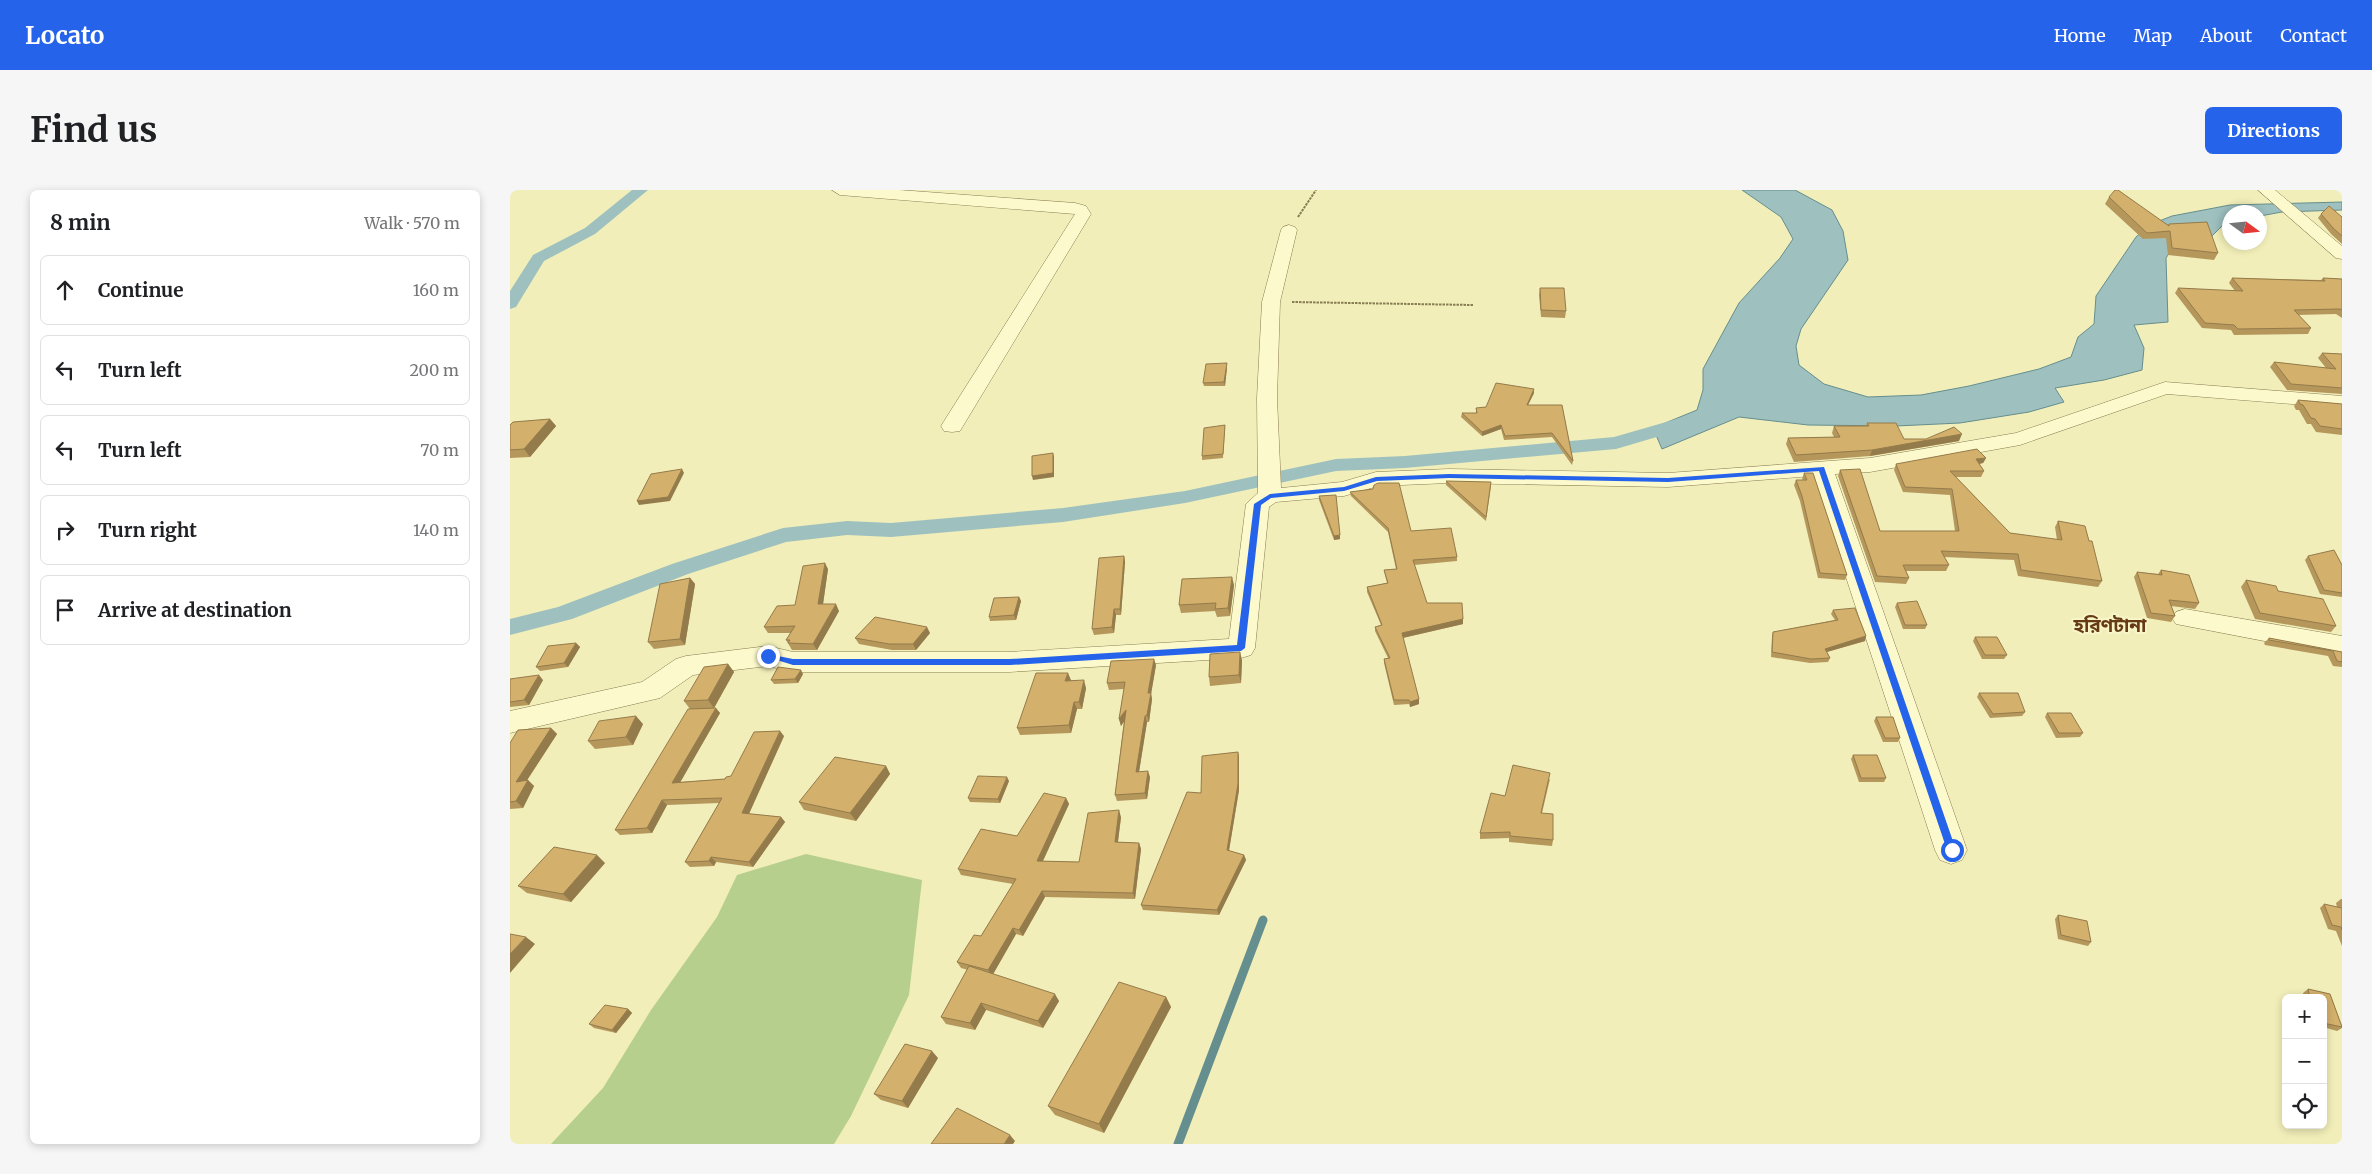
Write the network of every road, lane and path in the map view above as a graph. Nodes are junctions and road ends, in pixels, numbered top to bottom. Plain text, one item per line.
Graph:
1 (840, 190) edge
2 (1316, 190) edge
3 (2269, 193) edge
4 (1289, 230) joint
5 (2342, 254) edge
6 (1271, 302) junction
7 (1473, 305) dead end
8 (2342, 402) edge
9 (952, 426) dead end
10 (1822, 468) junction
11 (1270, 496) junction
12 (2185, 618) dead end
13 (2342, 646) edge
14 (510, 722) edge
15 (1952, 850) dead end

1 - 9 street
2 - 4 path
3 - 5 street
4 - 6 street
6 - 7 path
6 - 11 street
8 - 10 street
10 - 11 street
10 - 15 street
11 - 14 street
12 - 13 street

